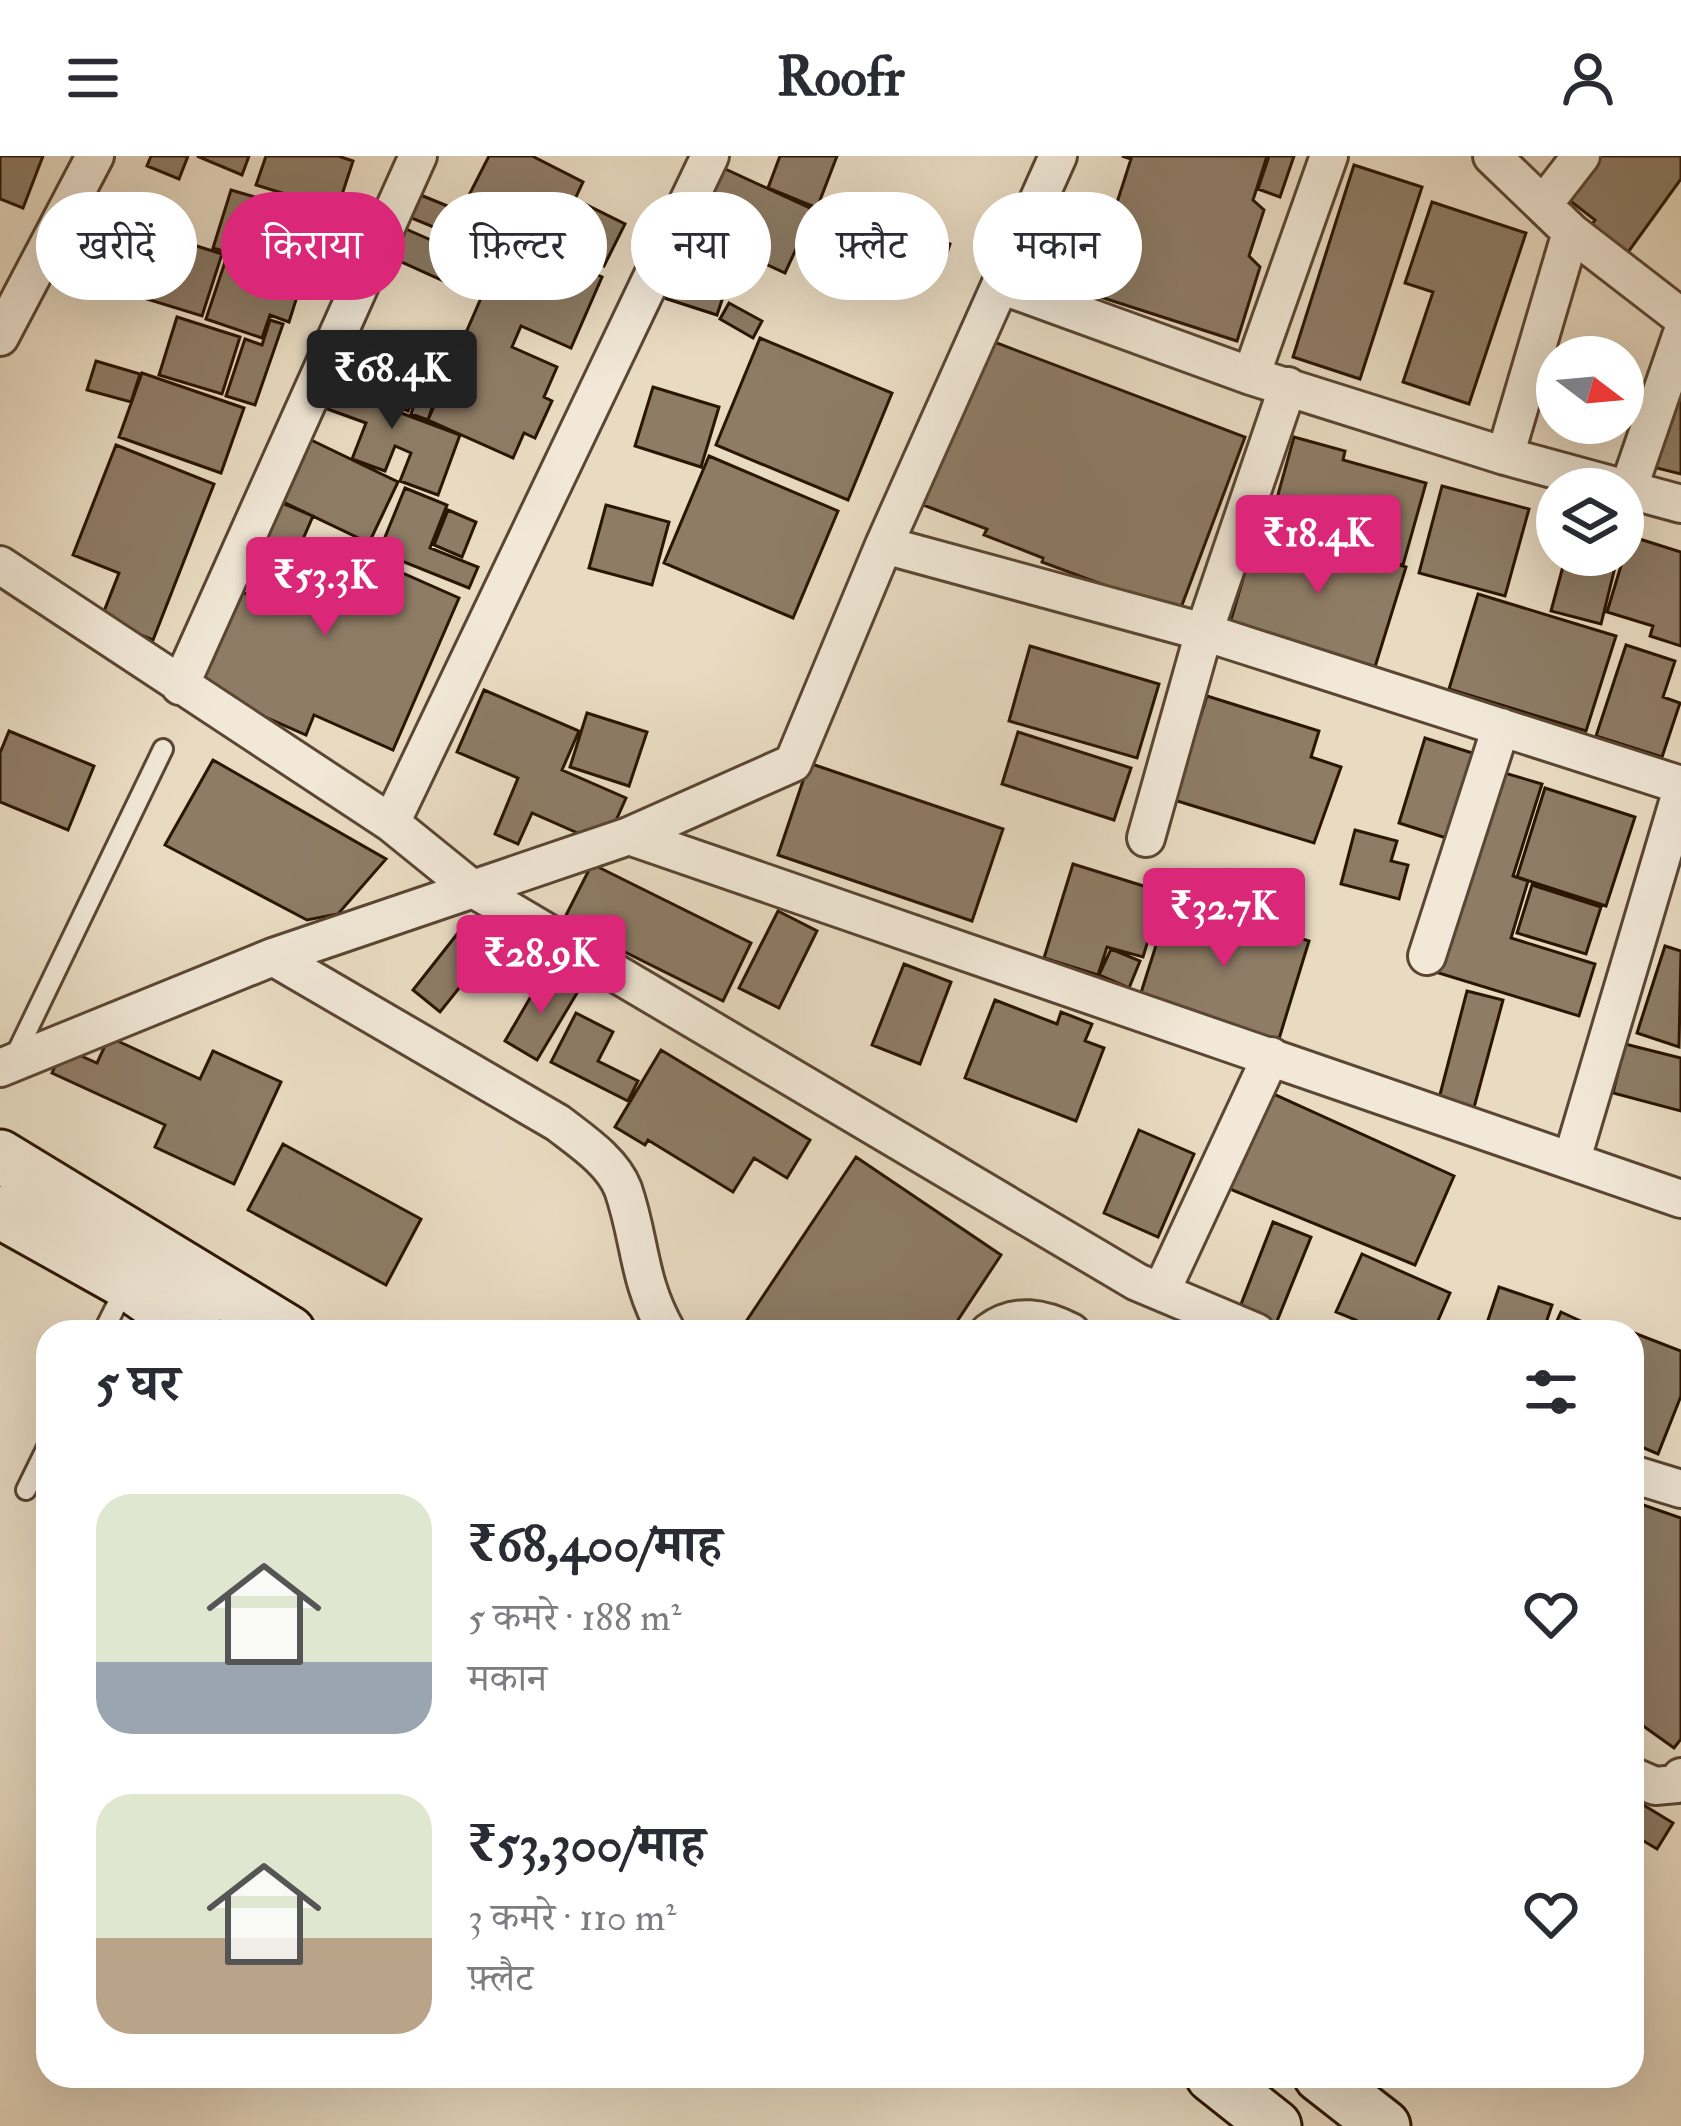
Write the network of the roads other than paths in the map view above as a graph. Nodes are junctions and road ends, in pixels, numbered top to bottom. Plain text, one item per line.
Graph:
1 (95, 156) edge
2 (418, 156) edge
3 (710, 156) edge
4 (1058, 156) edge
5 (1329, 156) edge
6 (1492, 156) edge
7 (1580, 156) edge
8 (1043, 192) edge
9 (1543, 206) junction
10 (1571, 232) junction
11 (997, 300) edge
12 (1042, 300) edge
13 (1681, 316) edge
14 (1681, 336) edge
15 (0, 337) edge
16 (1251, 376) junction
17 (1288, 386) junction
18 (1504, 456) junction
19 (1552, 468) edge
20 (1636, 468) edge
21 (1644, 492) edge
22 (1681, 504) edge
23 (884, 545) junction
24 (0, 565) edge
25 (1204, 632) junction
26 (180, 686) junction
27 (1501, 727) junction
28 (163, 749) dead end
29 (1681, 788) edge
30 (391, 824) junction
31 (629, 836) junction
32 (1146, 838) dead end
33 (470, 887) junction
34 (1427, 956) dead end
35 (273, 957) junction
36 (1271, 1056) junction
37 (5, 1066) edge
38 (0, 1156) edge
39 (1572, 1159) junction
40 (1681, 1199) edge
41 (0, 1212) edge
42 (127, 1283) junction
43 (1161, 1292) junction
44 (109, 1320) edge
45 (180, 1320) edge
46 (269, 1320) edge
47 (661, 1320) edge
48 (1015, 1320) edge
49 (1045, 1320) edge
50 (1228, 1320) edge
51 (36, 1470) edge
52 (1644, 1478) edge
53 (1681, 1489) edge
54 (26, 1490) dead end
55 (1644, 1781) edge
56 (1679, 1782) edge
57 (1227, 2088) edge
58 (1335, 2088) edge
59 (1275, 2126) edge
60 (1384, 2126) edge

1 - 15 street
2 - 26 street
3 - 30 street
4 - 8 street
5 - 16 street
6 - 9 street
7 - 9 street
9 - 10 street
10 - 13 street
10 - 18 street
11 - 23 street
12 - 16 street
14 - 20 street
16 - 17 street
17 - 18 street
17 - 25 street
18 - 19 street
21 - 22 street
23 - 25 street
23 - 31 street
24 - 26 street
25 - 27 street
25 - 32 street
26 - 30 street
27 - 29 street
27 - 34 street
28 - 37 lane
29 - 39 street
30 - 33 street
31 - 33 street
31 - 36 street
33 - 35 street
33 - 43 street
35 - 37 street
35 - 47 street
36 - 39 street
36 - 43 street
38 - 46 main road
39 - 40 street
41 - 42 main road
42 - 44 lane
42 - 45 main road
43 - 50 street
48 - 49 street
51 - 54 lane
52 - 53 street
55 - 56 street
57 - 59 main road
58 - 60 main road

